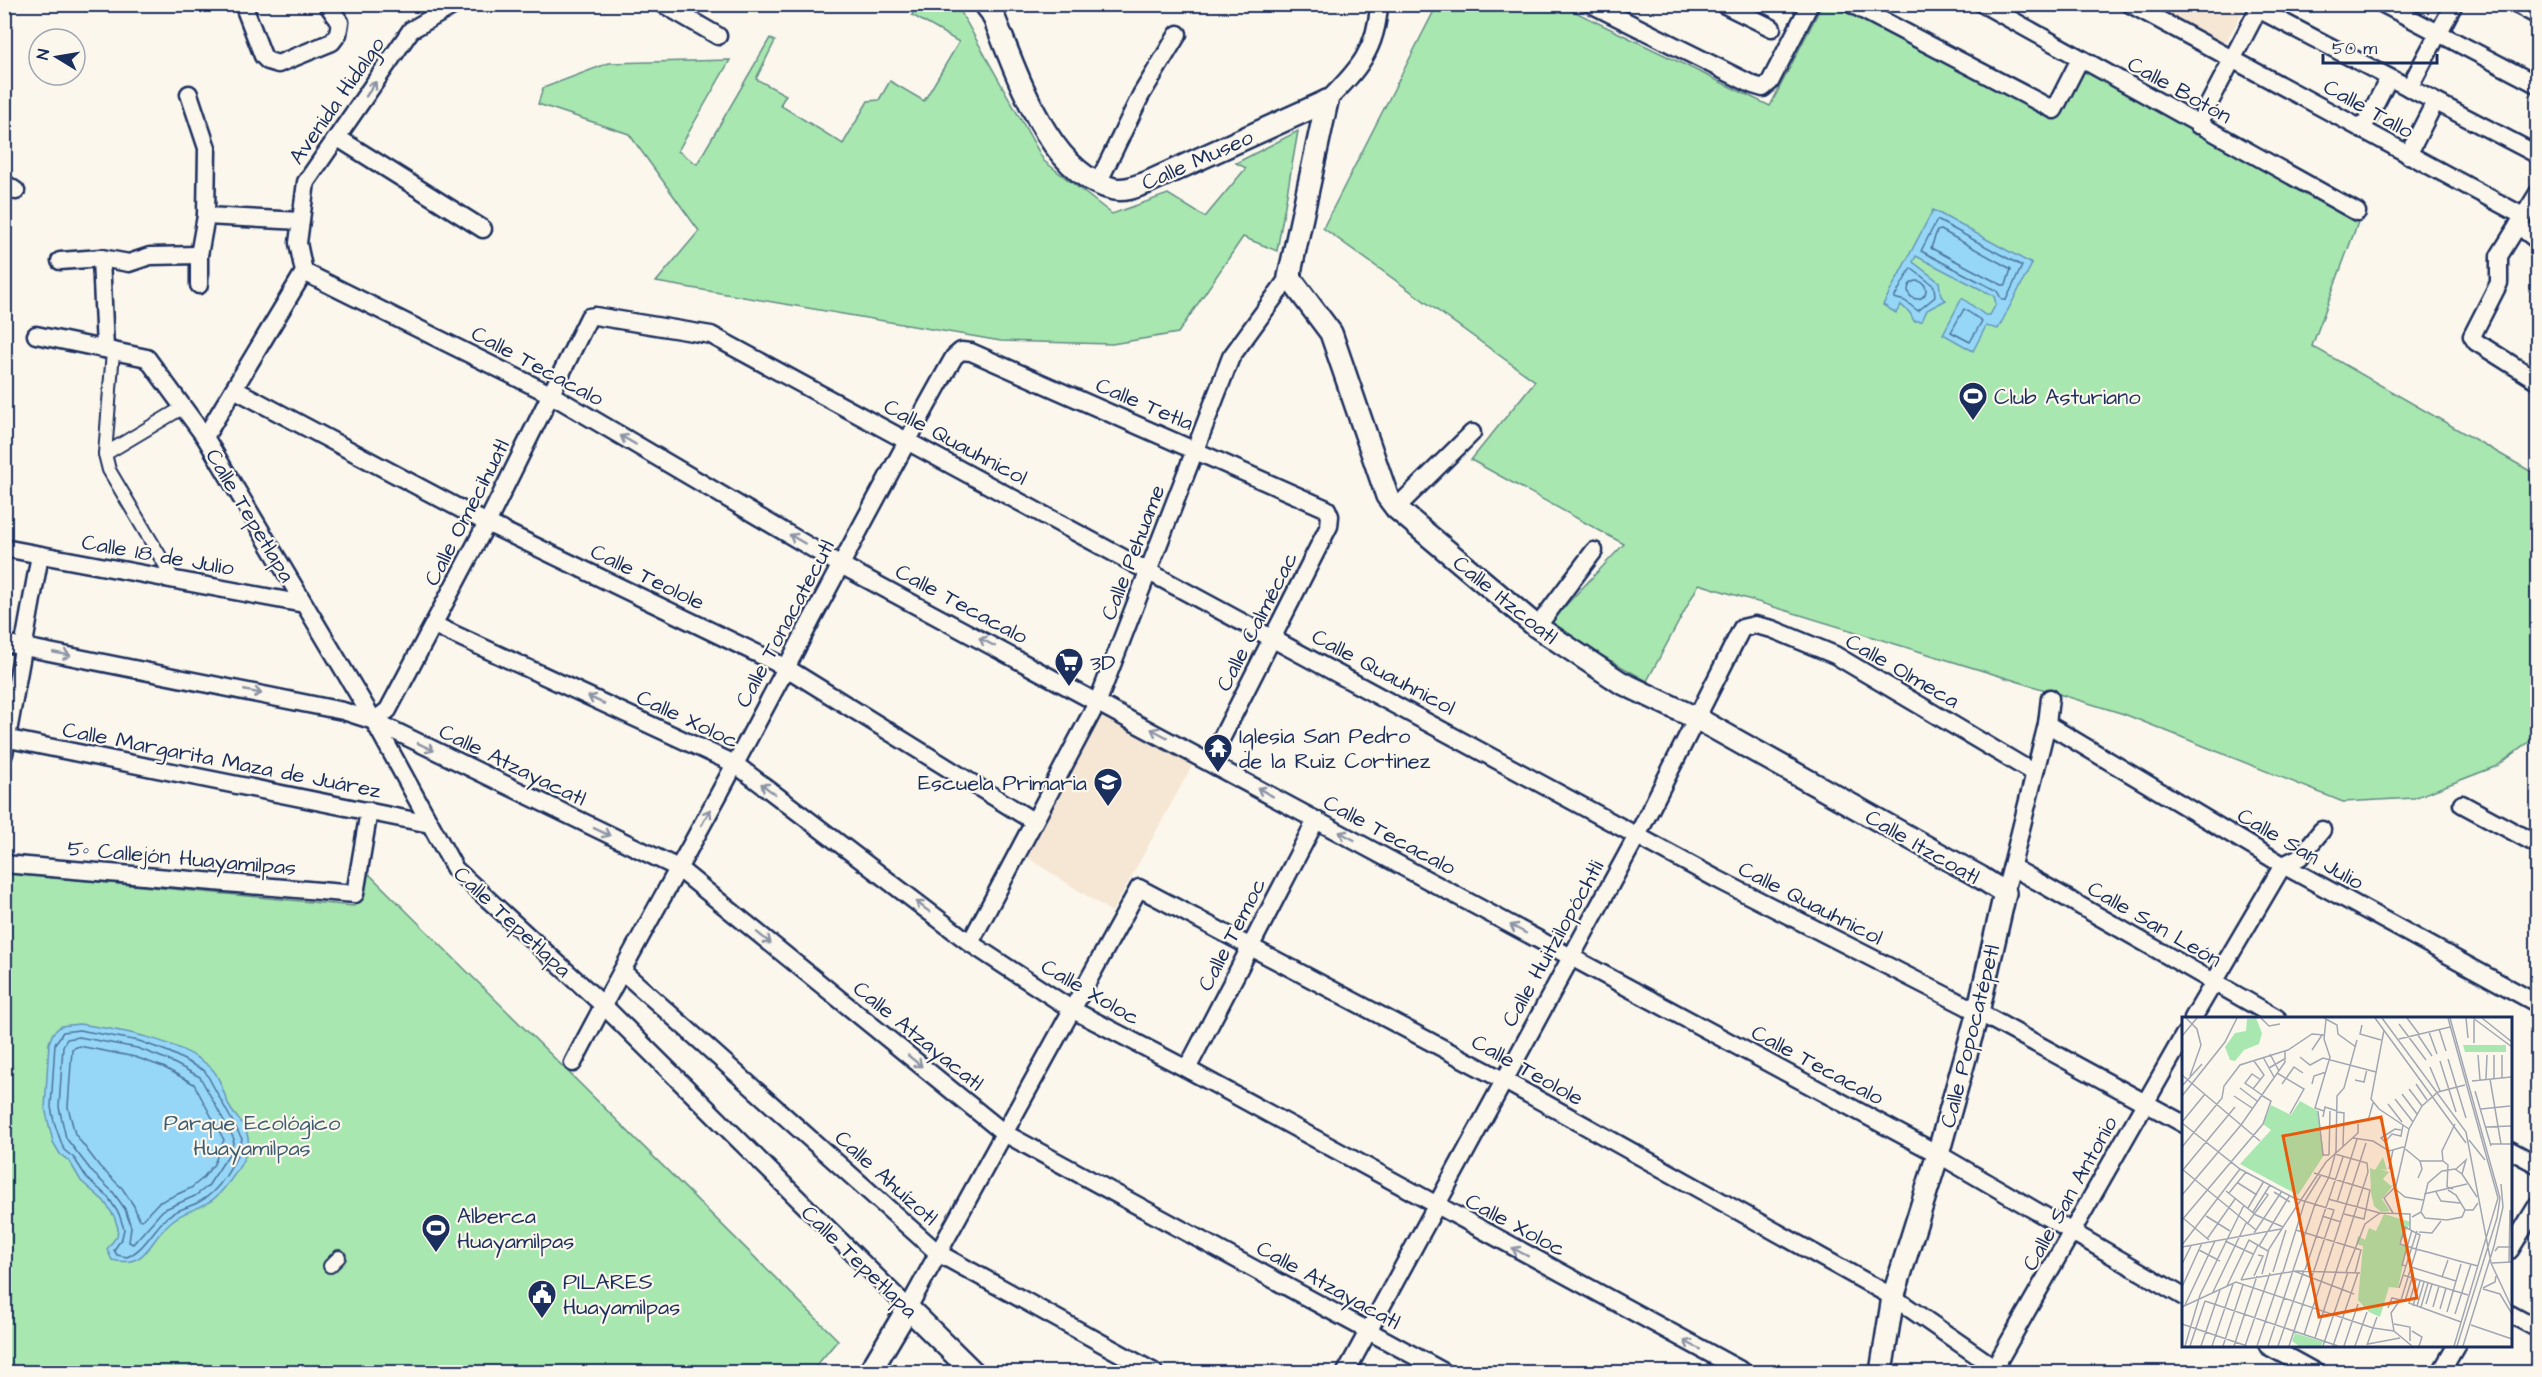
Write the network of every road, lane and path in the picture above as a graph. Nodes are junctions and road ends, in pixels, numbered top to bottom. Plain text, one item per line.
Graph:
1 (243, 4) edge
2 (327, 4) edge
3 (456, 4) edge
4 (663, 4) edge
5 (1379, 4) edge
6 (1591, 4) edge
7 (1723, 4) edge
8 (1810, 4) edge
9 (1851, 4) edge
10 (1983, 4) edge
11 (2130, 4) edge
12 (2384, 4) edge
13 (2454, 4) edge
14 (2516, 4) edge
15 (993, 7) edge
16 (2260, 7) edge
17 (2538, 16) edge
18 (1772, 28) dead end
19 (2439, 33) junction
20 (1178, 34) dead end
21 (718, 36) dead end
22 (2232, 58) junction
23 (2080, 59) junction
24 (2388, 78) junction
25 (2538, 85) edge
26 (2409, 88) junction
27 (189, 94) dead end
28 (1327, 101) junction
29 (2435, 102) junction
30 (2198, 125) junction
31 (2362, 130) junction
32 (338, 138) junction
33 (2408, 155) junction
34 (2538, 155) edge
35 (1098, 183) junction
36 (2538, 193) edge
37 (2357, 212) dead end
38 (206, 216) junction
39 (2521, 220) junction
40 (301, 221) junction
41 (483, 229) dead end
42 (2538, 241) edge
43 (199, 255) junction
44 (101, 258) junction
45 (60, 261) dead end
46 (304, 272) junction
47 (1289, 277) junction
48 (199, 285) dead end
49 (589, 317) joint
50 (36, 335) dead end
51 (109, 350) junction
52 (954, 357) joint
53 (2538, 381) edge
54 (234, 389) junction
55 (550, 394) junction
56 (182, 408) junction
57 (1473, 433) dead end
58 (205, 437) junction
59 (907, 439) junction
60 (1196, 449) junction
61 (105, 454) junction
62 (1318, 504) joint
63 (1396, 508) junction
64 (487, 523) junction
65 (4, 548) edge
66 (1594, 551) dead end
67 (40, 555) junction
68 (839, 564) junction
69 (1148, 572) junction
70 (174, 580) junction
71 (304, 604) junction
72 (434, 625) junction
73 (1536, 627) junction
74 (1742, 628) joint
75 (1273, 637) junction
76 (4, 644) edge
77 (26, 647) junction
78 (785, 667) junction
79 (2050, 698) dead end
80 (1098, 701) junction
81 (1696, 718) junction
82 (374, 721) junction
83 (2047, 724) junction
84 (6, 743) edge
85 (1210, 761) junction
86 (735, 764) junction
87 (2034, 773) junction
88 (2462, 804) dead end
89 (369, 811) junction
90 (1316, 820) junction
91 (1033, 821) junction
92 (430, 824) junction
93 (2322, 830) dead end
94 (1638, 834) junction
95 (2538, 845) edge
96 (4, 864) edge
97 (2283, 865) junction
98 (2012, 867) junction
99 (678, 868) junction
100 (2004, 893) junction
101 (970, 943) junction
102 (1250, 946) junction
103 (1570, 957) junction
104 (622, 971) junction
105 (2213, 983) junction
106 (2538, 1004) edge
107 (603, 1005) junction
108 (1071, 1009) junction
109 (1978, 1012) junction
110 (2194, 1017) edge
111 (2275, 1017) edge
112 (2182, 1039) edge
113 (573, 1063) dead end
114 (1187, 1069) junction
115 (1503, 1080) junction
116 (2146, 1102) junction
117 (2182, 1123) edge
118 (1004, 1133) junction
119 (2512, 1151) edge
120 (1938, 1154) junction
121 (2538, 1165) edge
122 (2538, 1203) edge
123 (1434, 1206) junction
124 (2073, 1234) junction
125 (2512, 1248) edge
126 (938, 1253) junction
127 (2182, 1296) edge
128 (1893, 1297) junction
129 (908, 1308) junction
130 (2512, 1315) edge
131 (2538, 1329) edge
132 (1369, 1331) junction
133 (2270, 1347) edge
134 (2455, 1347) edge
135 (1996, 1371) edge
136 (870, 1372) edge
137 (973, 1372) edge
138 (1154, 1372) edge
139 (1346, 1372) edge
140 (1444, 1372) edge
141 (1744, 1372) edge
142 (1881, 1372) edge
143 (2315, 1372) edge
144 (2441, 1372) edge

1 - 2 street
32 -> 3 street, Avenida Hidalgo
4 - 21 street
5 - 28 street
6 - 8 street
7 - 18 street
9 - 23 street
10 - 23 street, Calle Botón
11 - 22 street, Calle Tallo
12 - 19 street
13 - 19 street
14 - 17 street
15 - 35 street, Calle Museo
16 - 22 street
16 - 24 street
19 - 25 street
19 - 26 street
20 - 35 street
22 - 30 street
22 - 31 street, Calle Tallo
23 - 30 street, Calle Botón
24 - 26 street
24 - 31 street
26 - 29 street
27 - 38 street
28 - 35 street, Calle Museo
28 - 47 street
29 - 33 street
29 - 34 street
30 - 37 street, Calle Botón
31 - 33 street, Calle Tallo
32 - 40 street, Avenida Hidalgo
32 - 41 street
33 - 39 street, Calle Tallo
36 - 39 street
38 - 40 street
38 - 43 street
39 - 42 street, Calle Tallo
39 - 53 street
40 - 46 street, Avenida Hidalgo
43 - 44 street
43 - 48 street
44 - 45 street
44 - 51 street
46 - 54 street
46 - 55 street, Calle Tecacalo
47 - 60 street, Calle Pehuame
47 - 63 street, Calle Itzcoatl
49 - 55 street, Calle Omecihuatl
49 - 59 street, Calle Quauhnicol
50 - 51 street, Calle Tepetlapa
51 - 56 street, Calle Tepetlapa
51 - 61 street
52 - 59 street, Calle Tonacatecutl
52 - 60 street, Calle Tetla
54 - 58 street
54 - 64 street, Calle Teolole
55 - 64 street, Calle Omecihuatl
68 -> 55 street, Calle Tecacalo
56 - 58 street, Calle Tepetlapa
56 - 61 street
57 - 63 street
58 - 71 street, Calle Tepetlapa
59 - 68 street, Calle Tonacatecutl
59 - 69 street, Calle Quauhnicol
60 - 62 street, Calle Tetla
60 - 69 street, Calle Pehuame
61 - 70 street
62 - 75 street, Calle Calmécac
63 - 73 street, Calle Itzcoatl
64 - 72 street, Calle Omecihuatl
64 - 78 street, Calle Teolole
65 - 67 street, Calle 18 de Julio
66 - 73 street
67 - 70 street, Calle 18 de Julio
67 - 77 street
68 - 78 street, Calle Tonacatecutl
80 -> 68 street, Calle Tecacalo
69 - 75 street, Calle Quauhnicol
69 - 80 street, Calle Pehuame
70 - 71 street, Calle 18 de Julio
71 - 82 street, Calle Tepetlapa
72 - 82 street, Calle Omecihuatl
86 -> 72 street, Calle Xoloc
73 - 81 street, Calle Itzcoatl
74 - 81 street, Calle Huitzilopóchtli
74 - 87 street, Calle Olmeca
75 - 85 street, Calle Calmécac
75 - 94 street, Calle Quauhnicol
76 - 77 street, Calle Atzayacatl
77 -> 82 street, Calle Atzayacatl
77 - 84 street
78 - 86 street, Calle Tonacatecutl
78 - 91 street, Calle Teolole
79 - 83 street, Calle Popocatépetl
85 -> 80 street, Calle Tecacalo
80 - 91 street, Calle Pehuame
81 - 94 street, Calle Huitzilopóchtli
81 - 100 street, Calle Itzcoatl
82 - 92 street, Calle Tepetlapa
82 -> 99 street, Calle Atzayacatl
83 - 87 street, Calle Popocatépetl
83 - 97 street, Calle San Julio
84 - 89 street, Calle Margarita Maza de Juárez
90 -> 85 street, Calle Tecacalo
99 -> 86 street, Calle Tonacatecutl
101 -> 86 street, Calle Xoloc
87 - 98 street, Calle Popocatépetl
88 - 95 street
89 - 92 street, Calle Margarita Maza de Juárez
89 - 96 street, 5º Callejón Huayamilpas
90 - 102 street, Calle Temoc
103 -> 90 street, Calle Tecacalo
91 - 101 street, Calle Pehuame
92 - 107 street, Calle Tepetlapa
93 - 97 street
94 - 103 street, Calle Huitzilopóchtli
94 - 109 street, Calle Quauhnicol
97 - 105 street
97 - 106 street, Calle San Julio
98 - 100 street, Calle Popocatépetl
98 - 105 street, Calle San León
99 - 104 street, Calle Tonacatecutl
99 -> 118 street, Calle Atzayacatl
100 - 109 street, Calle Popocatépetl
101 - 108 street, Calle Xoloc
102 - 108 street, Calle Teolole
102 - 114 street, Calle Temoc
102 - 115 street, Calle Teolole
103 - 115 street, Calle Huitzilopóchtli
103 - 120 street, Calle Tecacalo
104 - 107 street, Calle Tonacatecutl
104 - 126 street, Calle Ahuízotl
105 - 110 street
105 - 111 street, Calle San León
107 - 113 street, Calle Tonacatecutl
107 - 129 street, Calle Tepetlapa
108 - 114 street, Calle Xoloc
108 - 118 street
109 - 116 street, Calle Quauhnicol
109 - 120 street, Calle Popocatépetl
112 - 116 street, Calle San Antonio
114 - 123 street, Calle Xoloc
115 - 123 street, Calle Huitzilopóchtli
115 - 128 street, Calle Teolole
116 - 117 street, Calle Quauhnicol
116 - 124 street, Calle San Antonio
118 - 126 street
118 - 132 street, Calle Atzayacatl
119 - 121 street
120 - 124 street, Calle Tecacalo
120 - 128 street, Calle Popocatépetl
122 - 125 street
123 - 132 street, Calle Huitzilopóchtli
141 -> 123 street, Calle Xoloc
124 - 127 street, Calle Tecacalo
124 - 135 street, Calle San Antonio
126 - 129 street
126 - 138 street, Calle Ahuízotl
128 - 135 street, Calle Teolole
128 - 142 street, Calle Popocatépetl
129 - 136 street
129 - 137 street, Calle Tepetlapa
130 - 131 street
132 - 139 street, Calle Huitzilopóchtli
132 - 140 street, Calle Atzayacatl
133 - 143 street
134 - 144 street

